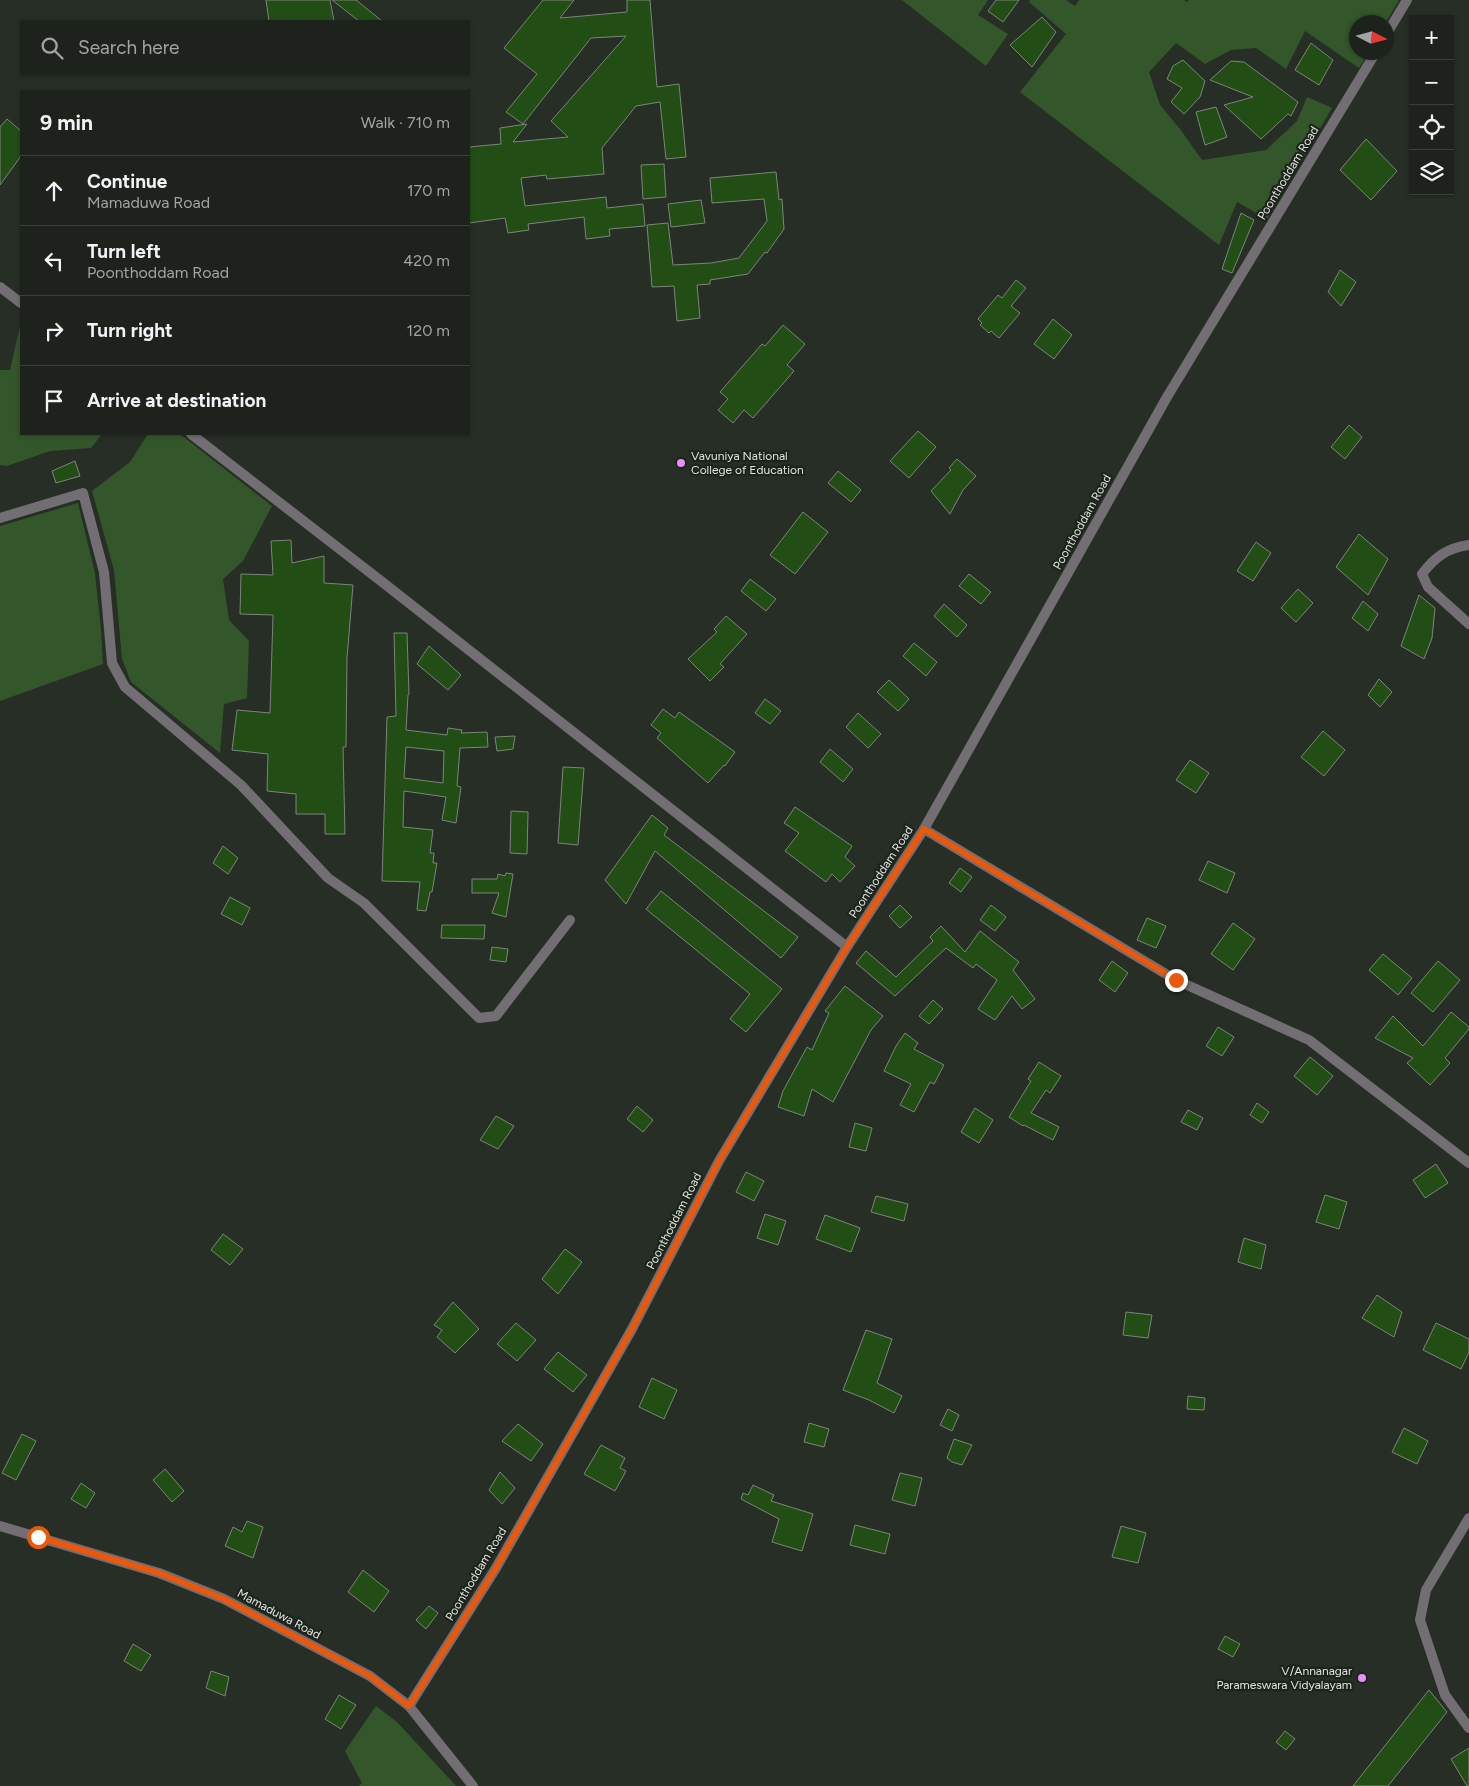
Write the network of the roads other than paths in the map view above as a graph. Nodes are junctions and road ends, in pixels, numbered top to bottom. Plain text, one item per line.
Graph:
1 (1407, 0) edge
2 (1394, 22) edge
3 (1371, 60) edge
4 (0, 287) edge
5 (20, 302) edge
6 (192, 435) edge
7 (0, 518) edge
8 (1469, 544) edge
9 (1469, 624) edge
10 (924, 829) junction
11 (570, 920) dead end
12 (847, 947) junction
13 (1469, 1163) edge
14 (1469, 1518) edge
15 (0, 1526) edge
16 (409, 1706) junction
17 (1469, 1728) edge
18 (473, 1786) edge

1 - 2 street
3 - 10 street, Poonthoddam Road
4 - 5 street
6 - 12 street
7 - 11 street
8 - 9 street
10 - 12 street, Poonthoddam Road
10 - 13 street
12 - 16 street, Poonthoddam Road
14 - 17 street
15 - 16 street, Mamaduwa Road
16 - 18 street, Mamaduwa Road

